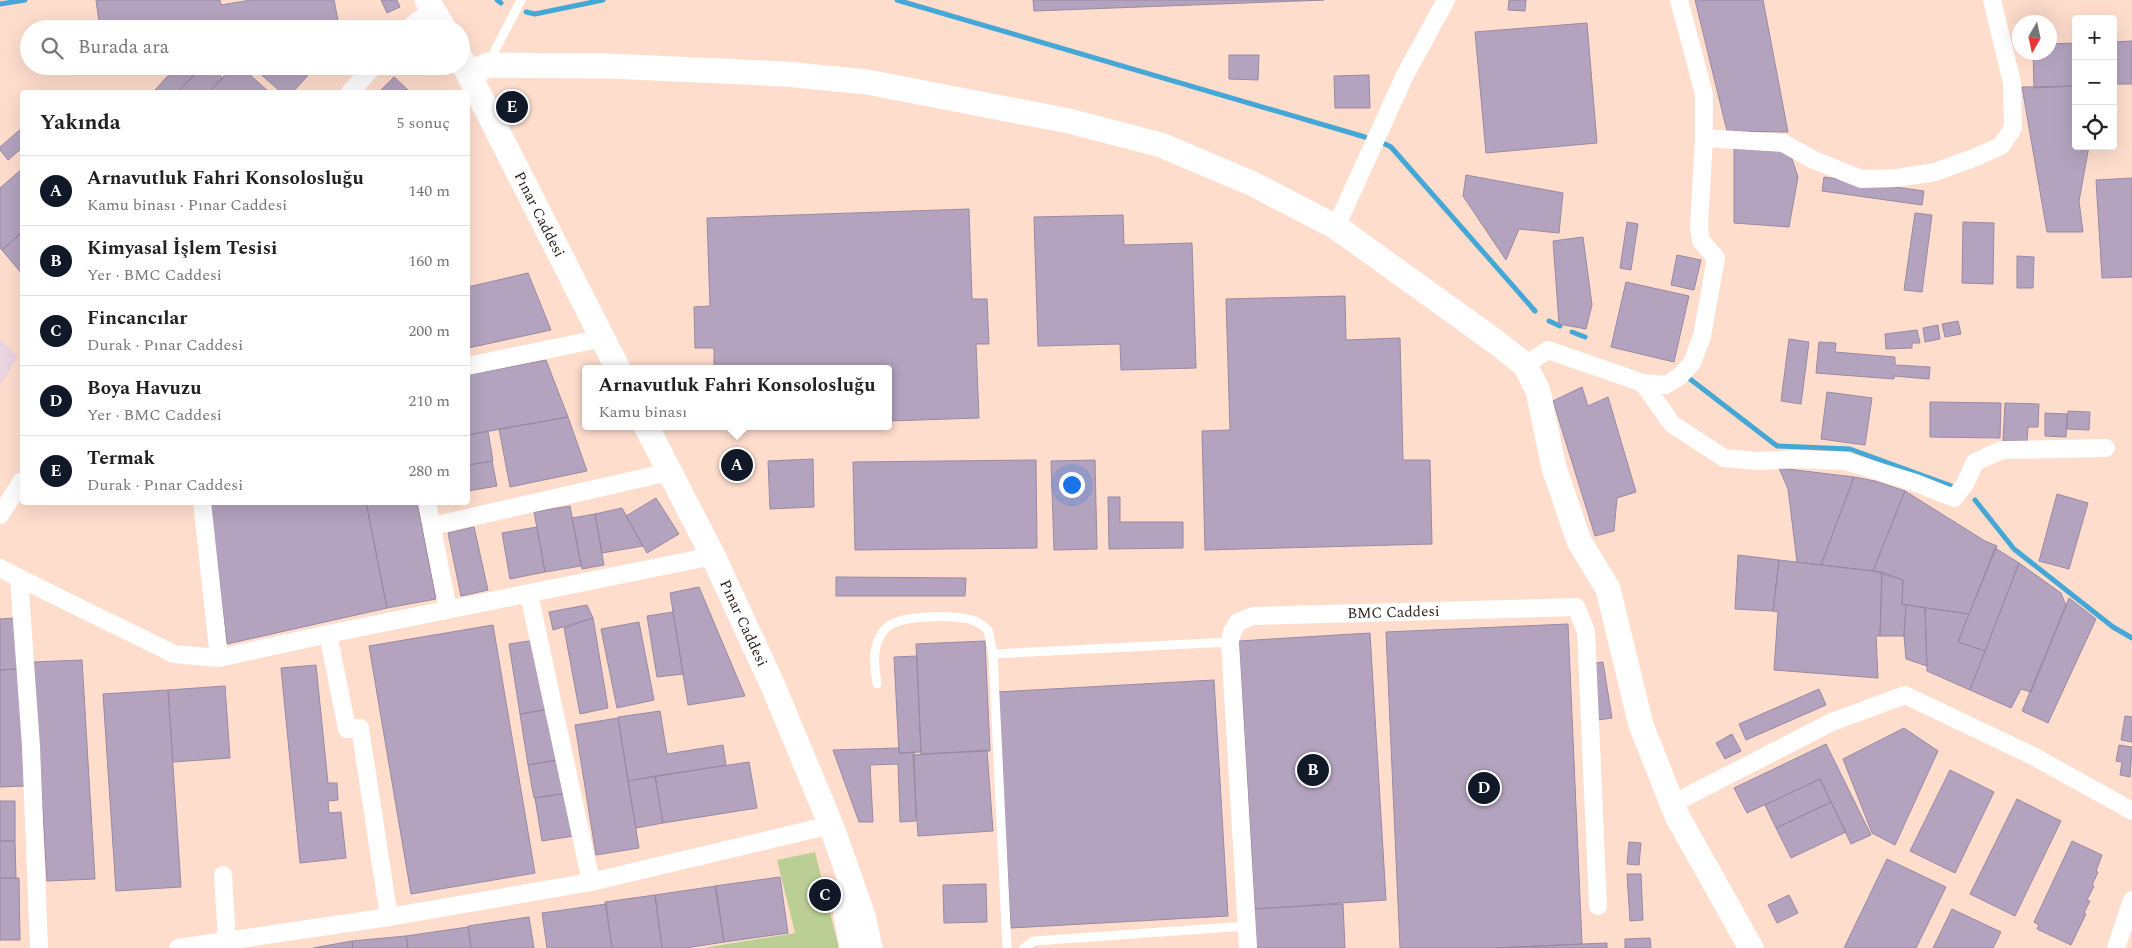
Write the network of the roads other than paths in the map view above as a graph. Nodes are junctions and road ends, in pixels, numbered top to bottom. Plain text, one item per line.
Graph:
1 (521, 0) edge
2 (1446, 0) edge
3 (1679, 0) edge
4 (1992, 0) edge
5 (435, 13) edge
6 (420, 20) edge
7 (473, 66) edge
8 (366, 75) edge
9 (352, 90) edge
10 (1704, 138) junction
11 (1336, 228) junction
12 (603, 338) junction
13 (616, 365) edge
14 (1525, 365) junction
15 (470, 366) edge
16 (1643, 383) junction
17 (648, 430) edge
18 (2106, 448) dead end
19 (669, 472) junction
20 (20, 484) edge
21 (202, 505) edge
22 (428, 505) edge
23 (0, 515) edge
24 (432, 526) junction
25 (713, 556) junction
26 (0, 568) edge
27 (18, 578) junction
28 (529, 594) junction
29 (448, 610) junction
30 (328, 634) junction
31 (1230, 642) junction
32 (993, 654) junction
33 (219, 658) junction
34 (877, 684) dead end
35 (1672, 804) junction
36 (2132, 811) edge
37 (831, 825) junction
38 (223, 875) dead end
39 (592, 882) junction
40 (2132, 900) edge
41 (1598, 906) dead end
42 (389, 917) junction
43 (1247, 926) junction
44 (227, 941) junction
45 (39, 948) edge
46 (178, 948) edge
47 (852, 948) edge
48 (870, 948) edge
49 (1007, 948) edge
50 (1024, 948) edge
51 (1248, 948) edge
52 (1751, 948) edge
53 (2116, 948) edge

1 - 7 lane
2 - 11 street
3 - 10 street
4 - 10 street
5 - 6 street
7 - 11 street
7 - 12 street, Pınar Caddesi
8 - 9 street
10 - 16 street
11 - 14 street
12 - 13 street, Pınar Caddesi
12 - 15 street
14 - 16 street
14 - 35 street
16 - 18 street
17 - 19 street, Pınar Caddesi
19 - 24 street
19 - 25 street, Pınar Caddesi
20 - 23 street
21 - 33 street
22 - 24 street
24 - 29 street
25 - 28 street
25 - 37 street, Pınar Caddesi
26 - 27 street
27 - 33 street
27 - 45 street
28 - 29 street
28 - 39 street
29 - 30 street
30 - 33 street
30 - 42 street
31 - 32 lane
31 - 41 street, BMC Caddesi
31 - 43 street
32 - 34 lane
32 - 49 lane
35 - 36 street
35 - 52 street
37 - 39 street
37 - 47 street, Pınar Caddesi
37 - 48 street, Pınar Caddesi
38 - 44 street
39 - 42 street
40 - 53 street
42 - 44 street
43 - 50 lane
43 - 51 street
44 - 46 street

